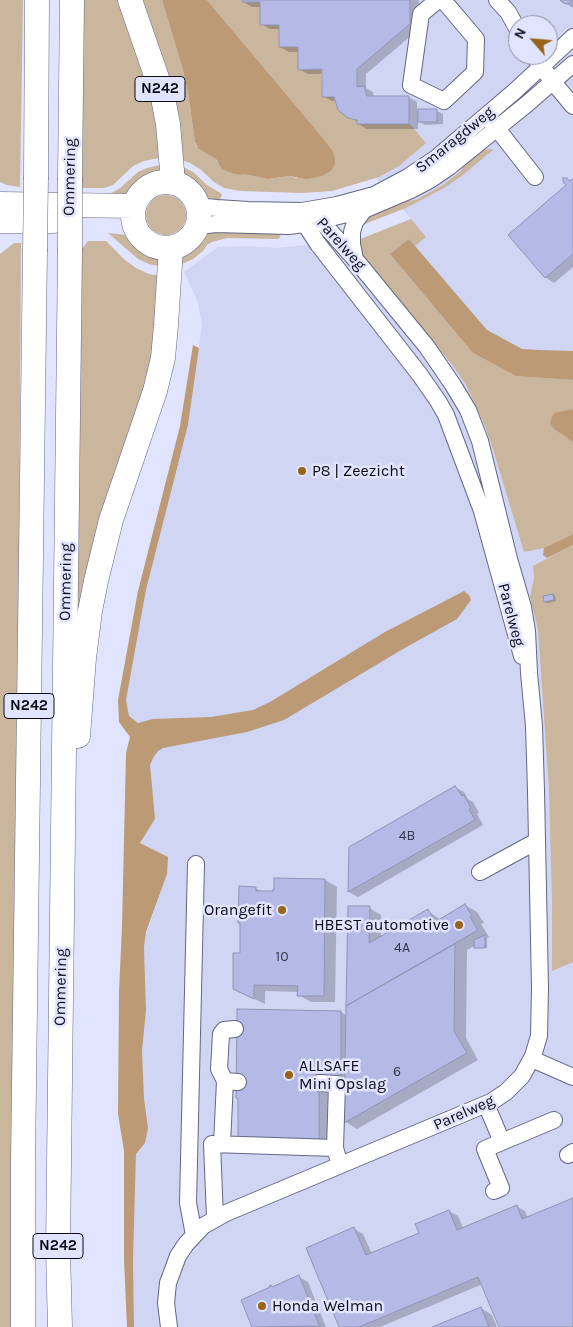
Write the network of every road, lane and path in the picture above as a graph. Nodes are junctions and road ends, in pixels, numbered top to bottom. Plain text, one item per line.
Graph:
1 (37, 0) edge
2 (72, 0) edge
3 (130, 0) edge
4 (438, 0) edge
5 (443, 0) edge
6 (503, 6) edge
7 (513, 15) edge
8 (573, 37) edge
9 (558, 45) edge
10 (558, 55) edge
11 (533, 65) edge
12 (539, 65) edge
13 (571, 69) edge
14 (553, 82) junction
15 (573, 106) edge
16 (491, 122) junction
17 (535, 177) dead end
18 (173, 182) junction
19 (0, 204) edge
20 (364, 210) junction
21 (134, 214) junction
22 (198, 215) junction
23 (312, 218) junction
24 (0, 221) edge
25 (24, 221) junction
26 (0, 233) edge
27 (171, 248) junction
28 (355, 259) junction
29 (529, 673) junction
30 (63, 841) junction
31 (537, 841) junction
32 (196, 864) dead end
33 (480, 872) dead end
34 (235, 1029) dead end
35 (532, 1059) junction
36 (573, 1077) edge
37 (319, 1084) dead end
38 (486, 1104) junction
39 (554, 1120) dead end
40 (502, 1142) junction
41 (222, 1144) junction
42 (335, 1148) junction
43 (340, 1165) junction
44 (494, 1191) dead end
45 (215, 1218) junction
46 (194, 1234) junction
47 (24, 1327) edge
48 (60, 1327) edge
49 (169, 1327) edge

1 - 47 highway, Ommering / N242, bridge
2 - 30 highway, Ommering / N242, bridge
3 - 18 highway, N242
4 - 5 street
6 - 7 street
8 - 9 street, Smaragdweg
10 - 13 street
11 - 16 street, Smaragdweg
12 - 14 street
13 - 14 street, Smaragdweg
14 - 15 street
14 - 16 street, Smaragdweg
16 - 17 street
16 - 20 street, Smaragdweg
16 - 23 street, Smaragdweg
18 - 21 highway
18 - 22 highway
19 - 21 highway
20 - 23 street, Smaragdweg
20 - 28 street
21 - 25 highway
21 - 27 highway
22 - 23 street, Smaragdweg
22 - 27 highway
23 - 28 street, Parelweg
23 - 29 street, Parelweg
24 - 25 highway
25 - 26 street
27 - 30 highway, N242
28 - 29 street, Parelweg
29 - 31 street, Parelweg
30 - 48 highway, Ommering / N242
31 - 33 street
31 - 35 street, Parelweg
32 - 46 street
34 - 41 street
35 - 36 street
35 - 38 street, Parelweg
37 - 42 street
38 - 40 street
38 - 43 street, Parelweg
39 - 40 street
40 - 44 street
41 - 42 street
41 - 45 street
42 - 43 street
43 - 45 street, Parelweg
45 - 46 street, Parelweg
46 - 49 street, Parelweg

